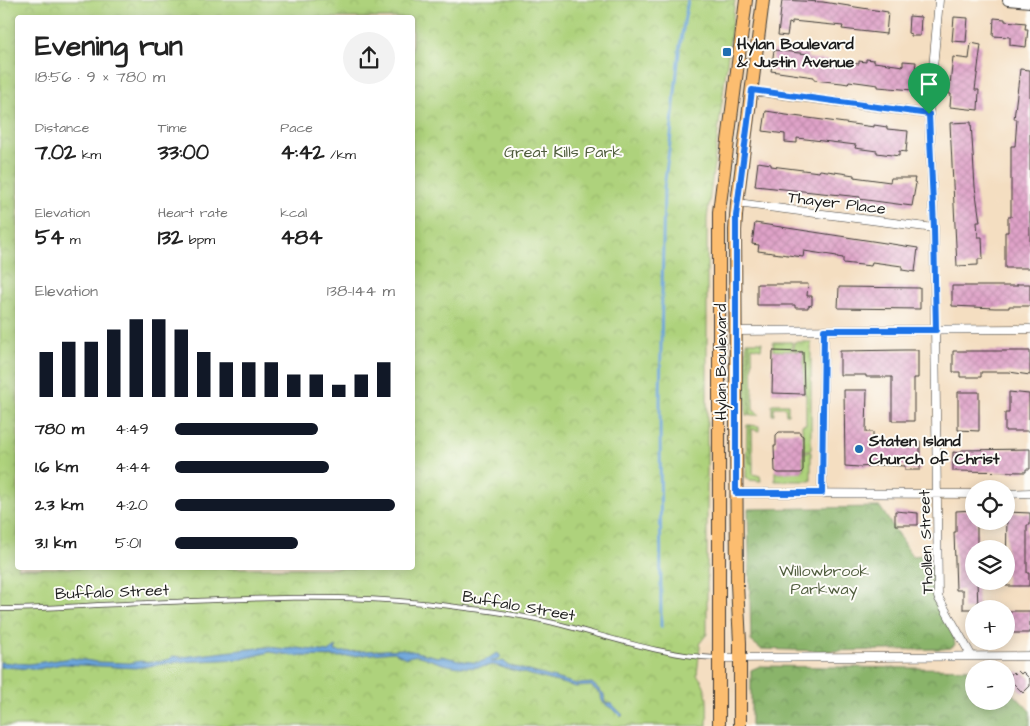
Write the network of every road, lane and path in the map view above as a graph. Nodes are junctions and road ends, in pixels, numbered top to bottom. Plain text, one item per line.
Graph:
1 (746, 0) edge
2 (763, 0) edge
3 (939, 0) edge
4 (1008, 0) edge
5 (1030, 2) edge
6 (752, 90) junction
7 (929, 114) junction
8 (736, 203) junction
9 (934, 228) junction
10 (824, 330) junction
11 (936, 330) junction
12 (1030, 330) edge
13 (736, 331) junction
14 (736, 493) junction
15 (822, 493) junction
16 (1030, 493) edge
17 (937, 494) junction
18 (965, 494) edge
19 (1015, 494) edge
20 (0, 608) edge
21 (971, 655) junction
22 (1030, 656) edge
23 (719, 658) junction
24 (740, 658) junction
25 (719, 726) edge
26 (740, 726) edge

1 - 23 main road, Hylan Boulevard
2 - 6 main road, Hylan Boulevard
3 - 7 street, Thollen Street
4 - 5 street
6 - 7 street
6 - 8 main road, Hylan Boulevard
7 - 9 street, Thollen Street
8 - 9 street, Thayer Place
8 - 13 main road, Hylan Boulevard
9 - 11 street, Thollen Street
10 - 11 street
10 - 13 street
10 - 15 street
11 - 12 street
11 - 17 street, Thollen Street
13 - 14 main road, Hylan Boulevard
14 - 15 street
14 - 24 main road, Hylan Boulevard
15 - 17 street
16 - 19 street
17 - 18 street
17 - 21 street, Thollen Street
20 - 23 lane, Buffalo Street
21 - 22 street, Buffalo Street
21 - 24 street, Buffalo Street
23 - 24 street, Buffalo Street
23 - 25 main road, Hylan Boulevard
24 - 26 main road, Hylan Boulevard

